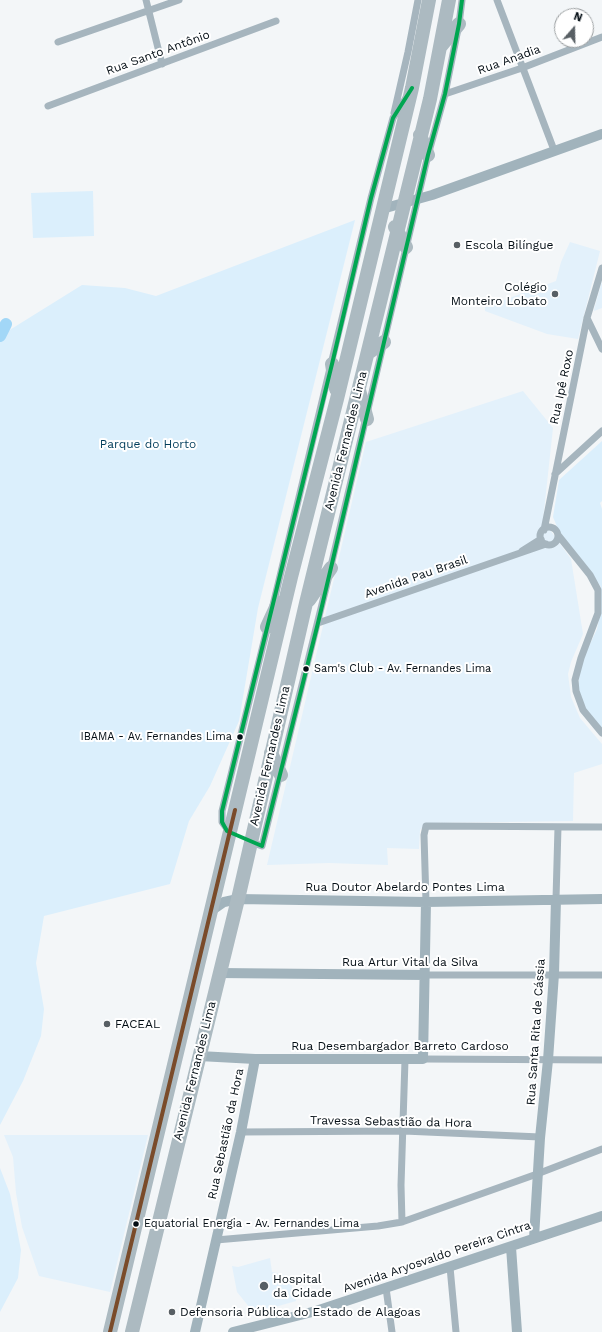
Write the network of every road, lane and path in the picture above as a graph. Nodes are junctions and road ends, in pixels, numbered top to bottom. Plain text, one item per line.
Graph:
1 (146, 0) edge
2 (179, 0) edge
3 (418, 0) edge
4 (429, 0) edge
5 (449, 0) edge
6 (462, 0) edge
7 (497, 0) edge
8 (149, 11) junction
9 (276, 21) dead end
10 (459, 24) junction
11 (602, 37) edge
12 (58, 42) dead end
13 (440, 48) junction
14 (162, 64) junction
15 (522, 68) junction
16 (412, 88) junction
17 (445, 94) junction
18 (48, 106) dead end
19 (392, 118) junction
20 (602, 134) edge
21 (420, 135) junction
22 (554, 150) junction
23 (428, 155) junction
24 (418, 199) junction
25 (404, 203) junction
26 (382, 209) junction
27 (377, 227) junction
28 (397, 231) junction
29 (406, 247) junction
30 (602, 268) edge
31 (587, 318) junction
32 (384, 342) junction
33 (602, 349) edge
34 (368, 353) junction
35 (332, 364) junction
36 (359, 389) junction
37 (337, 399) junction
38 (367, 419) junction
39 (602, 431) edge
40 (555, 474) junction
41 (548, 511) junction
42 (553, 528) junction
43 (544, 530) junction
44 (558, 536) junction
45 (543, 542) junction
46 (555, 543) junction
47 (574, 555) junction
48 (331, 568) junction
49 (291, 577) junction
50 (306, 603) junction
51 (318, 623) junction
52 (267, 627) junction
53 (602, 733) edge
54 (271, 753) junction
55 (281, 774) junction
56 (558, 827) junction
57 (602, 828) edge
58 (230, 833) junction
59 (256, 844) junction
60 (556, 899) junction
61 (602, 899) edge
62 (238, 900) junction
63 (426, 902) junction
64 (211, 911) junction
65 (219, 973) junction
66 (554, 974) junction
67 (425, 975) junction
68 (602, 975) edge
69 (199, 1056) junction
70 (255, 1059) junction
71 (423, 1059) junction
72 (406, 1060) junction
73 (548, 1060) junction
74 (602, 1060) edge
75 (404, 1131) junction
76 (241, 1132) junction
77 (540, 1138) junction
78 (602, 1149) edge
79 (537, 1174) junction
80 (602, 1216) edge
81 (402, 1222) junction
82 (534, 1238) junction
83 (216, 1240) junction
84 (511, 1247) junction
85 (450, 1267) junction
86 (386, 1288) junction
87 (110, 1332) edge
88 (132, 1332) edge
89 (195, 1332) edge
90 (233, 1332) edge
91 (392, 1332) edge
92 (456, 1332) edge
93 (517, 1332) edge

1 - 8 street
2 - 8 street
3 - 19 street
4 - 16 highway, Avenida Fernandes Lima
5 - 13 highway, Avenida Fernandes Lima
6 - 10 street, Avenida Fernandes Lima
7 - 15 street
8 - 12 street
8 - 14 street
9 - 14 street, Rua Santo Antônio
10 - 13 highway
10 - 17 street, Avenida Fernandes Lima
11 - 15 street, Rua Anadia
13 - 21 highway, Avenida Fernandes Lima
14 - 18 street, Rua Santo Antônio
15 - 17 street, Rua Anadia
15 - 22 street
16 - 19 street
16 - 26 highway, Avenida Fernandes Lima
17 - 23 street, Avenida Fernandes Lima
19 - 35 street
20 - 22 street
21 - 23 highway
21 - 25 highway, Avenida Fernandes Lima
22 - 24 street
23 - 24 street, Avenida Fernandes Lima
24 - 25 street
24 - 29 street, Avenida Fernandes Lima
25 - 26 street
25 - 28 highway, Avenida Fernandes Lima
26 - 27 highway, Avenida Fernandes Lima
27 - 28 highway
27 - 37 highway, Avenida Fernandes Lima
28 - 29 highway
28 - 34 highway, Avenida Fernandes Lima
29 - 32 street, Avenida Fernandes Lima
30 - 31 street, Rua Ipê Roxo
31 - 33 street
31 - 40 street, Rua Ipê Roxo
32 - 34 highway
32 - 38 street, Avenida Fernandes Lima
34 - 36 highway, Avenida Fernandes Lima
35 - 37 highway
35 - 52 street
36 - 38 highway
36 - 50 highway, Avenida Fernandes Lima
37 - 49 highway, Avenida Fernandes Lima
38 - 48 street, Avenida Fernandes Lima
39 - 40 street
40 - 41 street, Rua Ipê Roxo
41 - 42 street, Rua Ipê Roxo
41 - 43 street, Rua Ipê Roxo
42 - 43 street
42 - 44 street
43 - 45 street
44 - 46 street
44 - 47 street
45 - 46 street
45 - 51 street, Avenida Pau Brasil
46 - 47 street
47 - 53 street
48 - 50 highway
48 - 51 street, Avenida Fernandes Lima
49 - 52 highway
49 - 58 highway, Avenida Fernandes Lima
50 - 54 highway, Avenida Fernandes Lima
51 - 55 street, Avenida Fernandes Lima
52 - 58 street
54 - 55 highway
54 - 59 highway, Avenida Fernandes Lima
55 - 59 street, Avenida Fernandes Lima
56 - 57 street
56 - 60 street, Rua Santa Rita de Cássia
56 - 63 street
58 - 59 highway
58 - 64 highway, Avenida Fernandes Lima
59 - 62 highway, Avenida Fernandes Lima
60 - 61 street, Rua Doutor Abelardo Pontes Lima
60 - 63 street, Rua Doutor Abelardo Pontes Lima
60 - 66 street, Rua Santa Rita de Cássia
62 - 63 street, Rua Doutor Abelardo Pontes Lima
62 - 64 street, Rua Doutor Abelardo Pontes Lima
62 - 65 highway, Avenida Fernandes Lima
63 - 67 street
64 - 87 highway, Avenida Fernandes Lima
65 - 67 street, Rua Artur Vital da Silva
65 - 69 highway, Avenida Fernandes Lima
66 - 67 street, Rua Artur Vital da Silva
66 - 68 street, Rua Artur Vital da Silva
66 - 73 street, Rua Santa Rita de Cássia
67 - 71 street
69 - 70 street, Rua Desembargador Barreto Cardoso
69 - 88 highway, Avenida Fernandes Lima
70 - 72 street, Rua Desembargador Barreto Cardoso
70 - 76 street, Rua Sebastião da Hora
71 - 72 street, Rua Desembargador Barreto Cardoso
71 - 73 street, Rua Desembargador Barreto Cardoso
72 - 75 street
73 - 74 street, Rua Desembargador Barreto Cardoso
73 - 77 street, Rua Santa Rita de Cássia
75 - 76 street, Travessa Sebastião da Hora
75 - 77 street, Travessa Sebastião da Hora
75 - 81 street
76 - 83 street, Rua Sebastião da Hora
77 - 79 street, Rua Santa Rita de Cássia
78 - 79 street
79 - 81 street
79 - 82 street, Rua Santa Rita de Cássia
80 - 82 street, Avenida Aryosvaldo Pereira Cintra
81 - 83 street
82 - 84 street, Avenida Aryosvaldo Pereira Cintra
83 - 89 street, Rua Sebastião da Hora
84 - 85 street, Avenida Aryosvaldo Pereira Cintra
84 - 93 street
85 - 86 street, Avenida Aryosvaldo Pereira Cintra
85 - 92 street
86 - 90 street, Avenida Aryosvaldo Pereira Cintra
86 - 91 street

